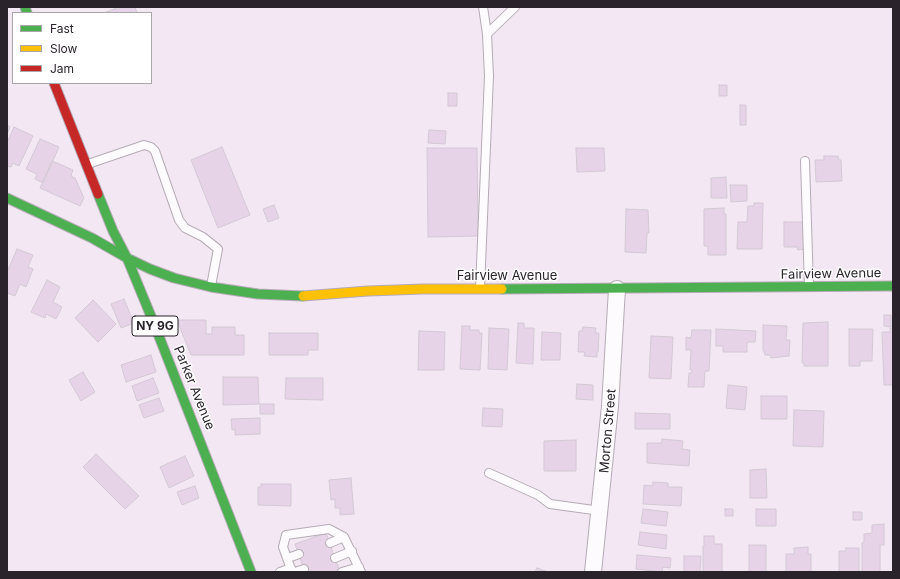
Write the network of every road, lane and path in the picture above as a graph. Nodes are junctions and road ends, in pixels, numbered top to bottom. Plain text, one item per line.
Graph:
1 (483, 7) edge
2 (515, 7) edge
3 (487, 34) junction
4 (54, 84) edge
5 (805, 161) dead end
6 (86, 165) junction
7 (7, 198) edge
8 (127, 258) junction
9 (893, 286) edge
10 (211, 287) junction
11 (809, 288) junction
12 (480, 289) junction
13 (617, 289) junction
14 (488, 473) dead end
15 (600, 511) junction
16 (344, 537) junction
17 (330, 543) dead end
18 (352, 551) junction
19 (299, 554) dead end
20 (288, 558) junction
21 (335, 558) dead end
22 (304, 569) dead end
23 (360, 569) edge
24 (293, 571) edge
25 (251, 572) edge
26 (280, 572) edge
27 (342, 572) edge
28 (593, 572) edge

1 - 3 lane
2 - 3 lane
3 - 12 lane
4 - 6 street, Parker Avenue / NY 9G
5 - 11 lane
6 - 8 street, Parker Avenue / NY 9G
6 - 10 lane
7 - 8 street, Fairview Avenue
8 - 10 street, Fairview Avenue
8 - 25 street, Parker Avenue / NY 9G
9 - 11 street, Fairview Avenue
10 - 12 street, Fairview Avenue
11 - 13 street, Fairview Avenue
12 - 13 street, Fairview Avenue
13 - 15 street, Morton Street
14 - 15 lane
15 - 28 street, Morton Street
16 - 17 lane
16 - 18 lane
16 - 20 lane
18 - 21 lane
18 - 23 lane
19 - 20 lane
20 - 24 lane
22 - 24 lane
23 - 27 lane
24 - 26 lane

